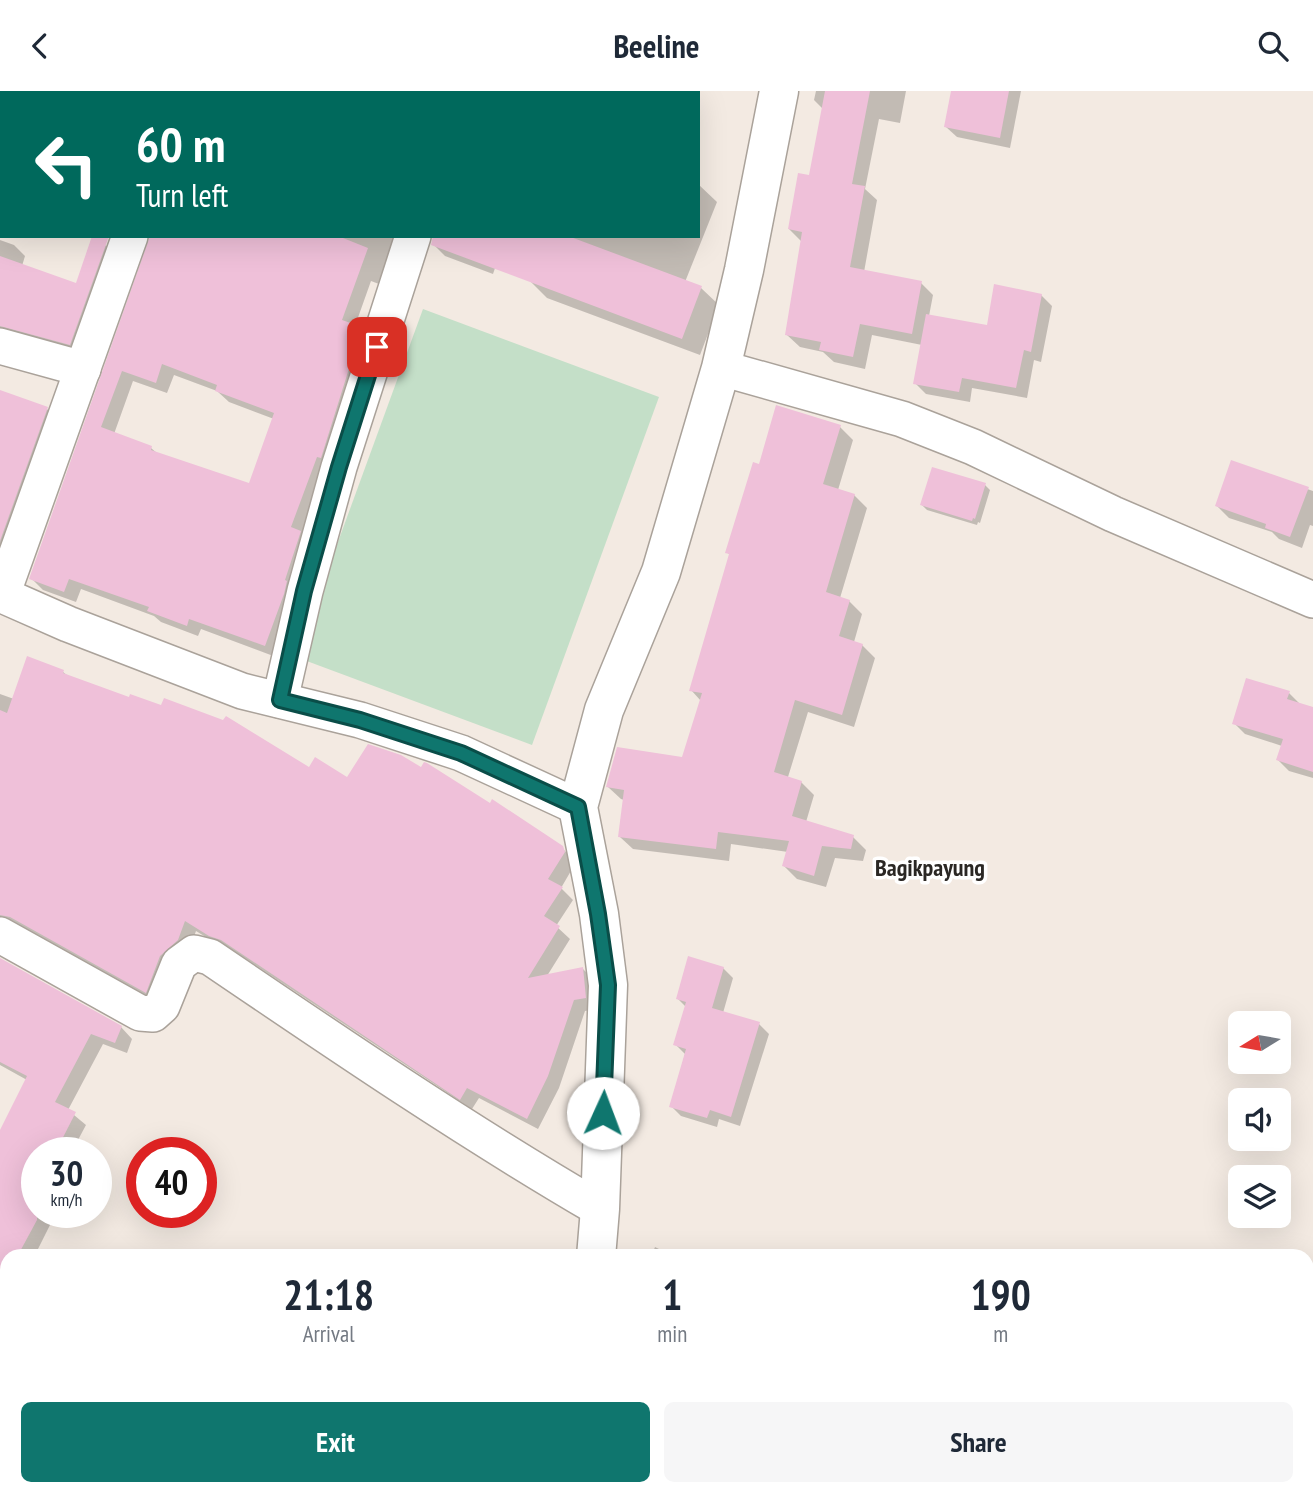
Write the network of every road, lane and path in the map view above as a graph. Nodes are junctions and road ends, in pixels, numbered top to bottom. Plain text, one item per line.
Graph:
1 (779, 91) edge
2 (129, 238) edge
3 (412, 238) edge
4 (0, 345) edge
5 (721, 368) junction
6 (83, 369) junction
7 (1, 594) edge
8 (1313, 600) edge
9 (280, 700) junction
10 (578, 807) junction
11 (0, 935) edge
12 (600, 1209) junction
13 (597, 1249) edge

1 - 5 street
2 - 6 street
3 - 9 street
4 - 6 street
5 - 8 street
5 - 10 street
6 - 7 street
7 - 9 street
9 - 10 street
10 - 12 street
11 - 12 street
12 - 13 street

